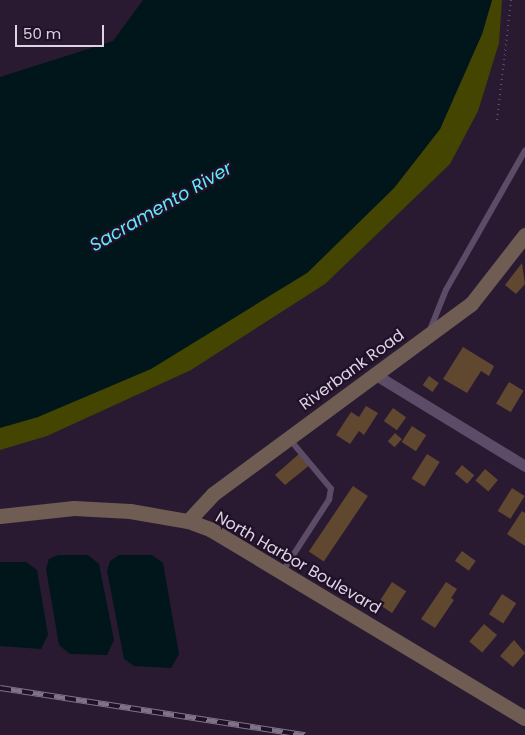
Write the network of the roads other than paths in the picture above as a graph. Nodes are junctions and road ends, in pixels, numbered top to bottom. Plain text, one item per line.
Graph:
1 (525, 151) edge
2 (524, 238) edge
3 (428, 336) junction
4 (376, 375) junction
5 (288, 438) junction
6 (525, 466) edge
7 (0, 516) edge
8 (188, 521) junction
9 (282, 573) junction
10 (525, 718) edge

1 - 3 lane
2 - 3 main road, Riverbank Road
3 - 4 main road, Riverbank Road
4 - 5 main road, Riverbank Road
4 - 6 street
5 - 8 main road, Riverbank Road
5 - 9 lane
7 - 8 main road, North Harbor Boulevard
8 - 9 main road, North Harbor Boulevard
9 - 10 main road, North Harbor Boulevard

